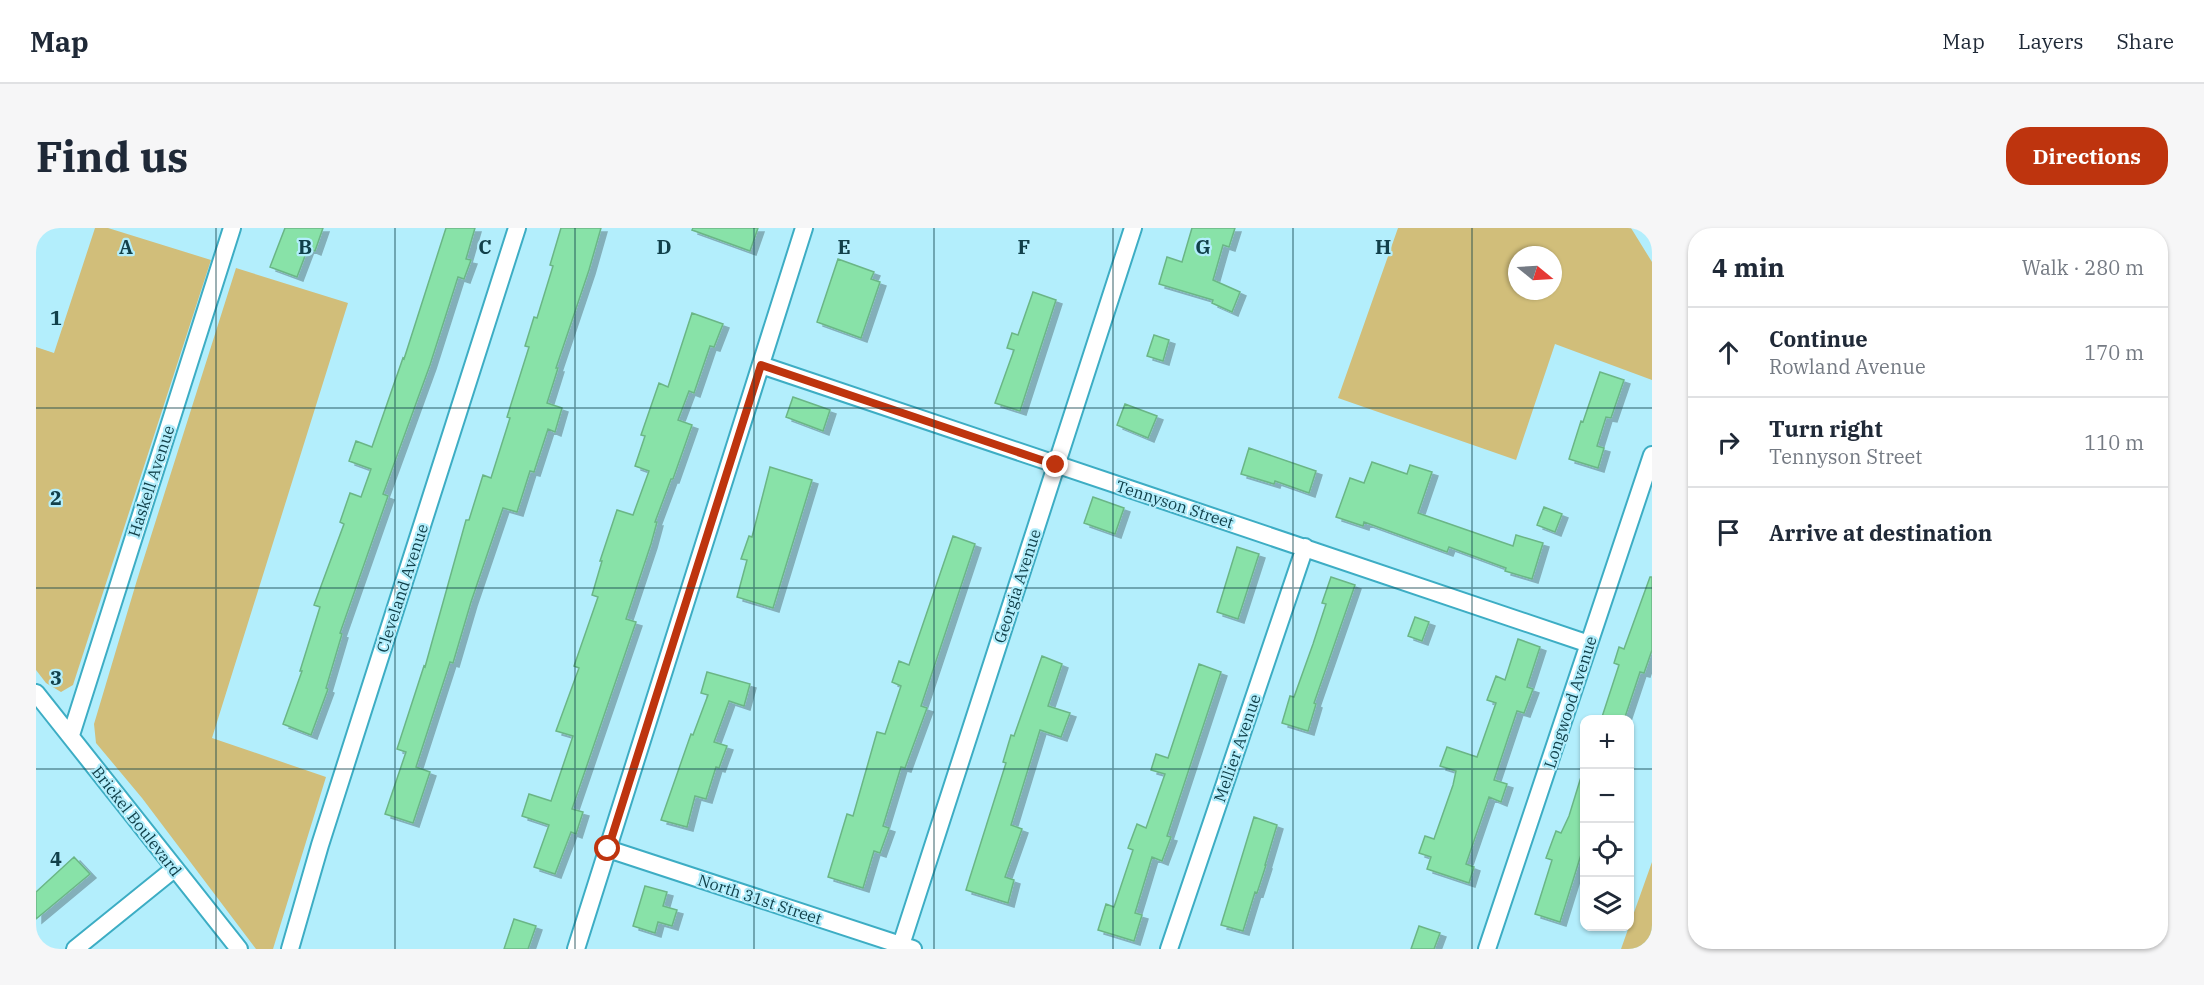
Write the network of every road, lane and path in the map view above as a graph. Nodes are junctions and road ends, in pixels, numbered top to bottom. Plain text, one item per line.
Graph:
1 (232, 228) edge
2 (518, 228) edge
3 (804, 228) edge
4 (1133, 228) edge
5 (761, 365) junction
6 (1652, 455) edge
7 (1056, 465) junction
8 (1305, 546) junction
9 (1589, 644) junction
10 (36, 693) edge
11 (71, 735) junction
12 (608, 849) junction
13 (174, 869) junction
14 (907, 947) edge
15 (75, 949) edge
16 (239, 949) edge
17 (290, 949) edge
18 (576, 949) edge
19 (1168, 949) edge
20 (1487, 949) edge

1 - 11 street, Haskell Avenue
2 - 17 street, Cleveland Avenue
3 - 5 street
4 - 7 street, Georgia Avenue
5 - 7 street, Tennyson Street
5 - 12 street
6 - 9 street, Longwood Avenue
7 - 8 street, Tennyson Street
7 - 14 street, Georgia Avenue
8 - 9 street, Tennyson Street
8 - 19 street, Mellier Avenue
9 - 20 street, Longwood Avenue
10 - 11 street, Brickel Boulevard
11 - 13 street, Brickel Boulevard
12 - 14 street, North 31st Street
12 - 18 street
13 - 15 street
13 - 16 street, Brickel Boulevard

